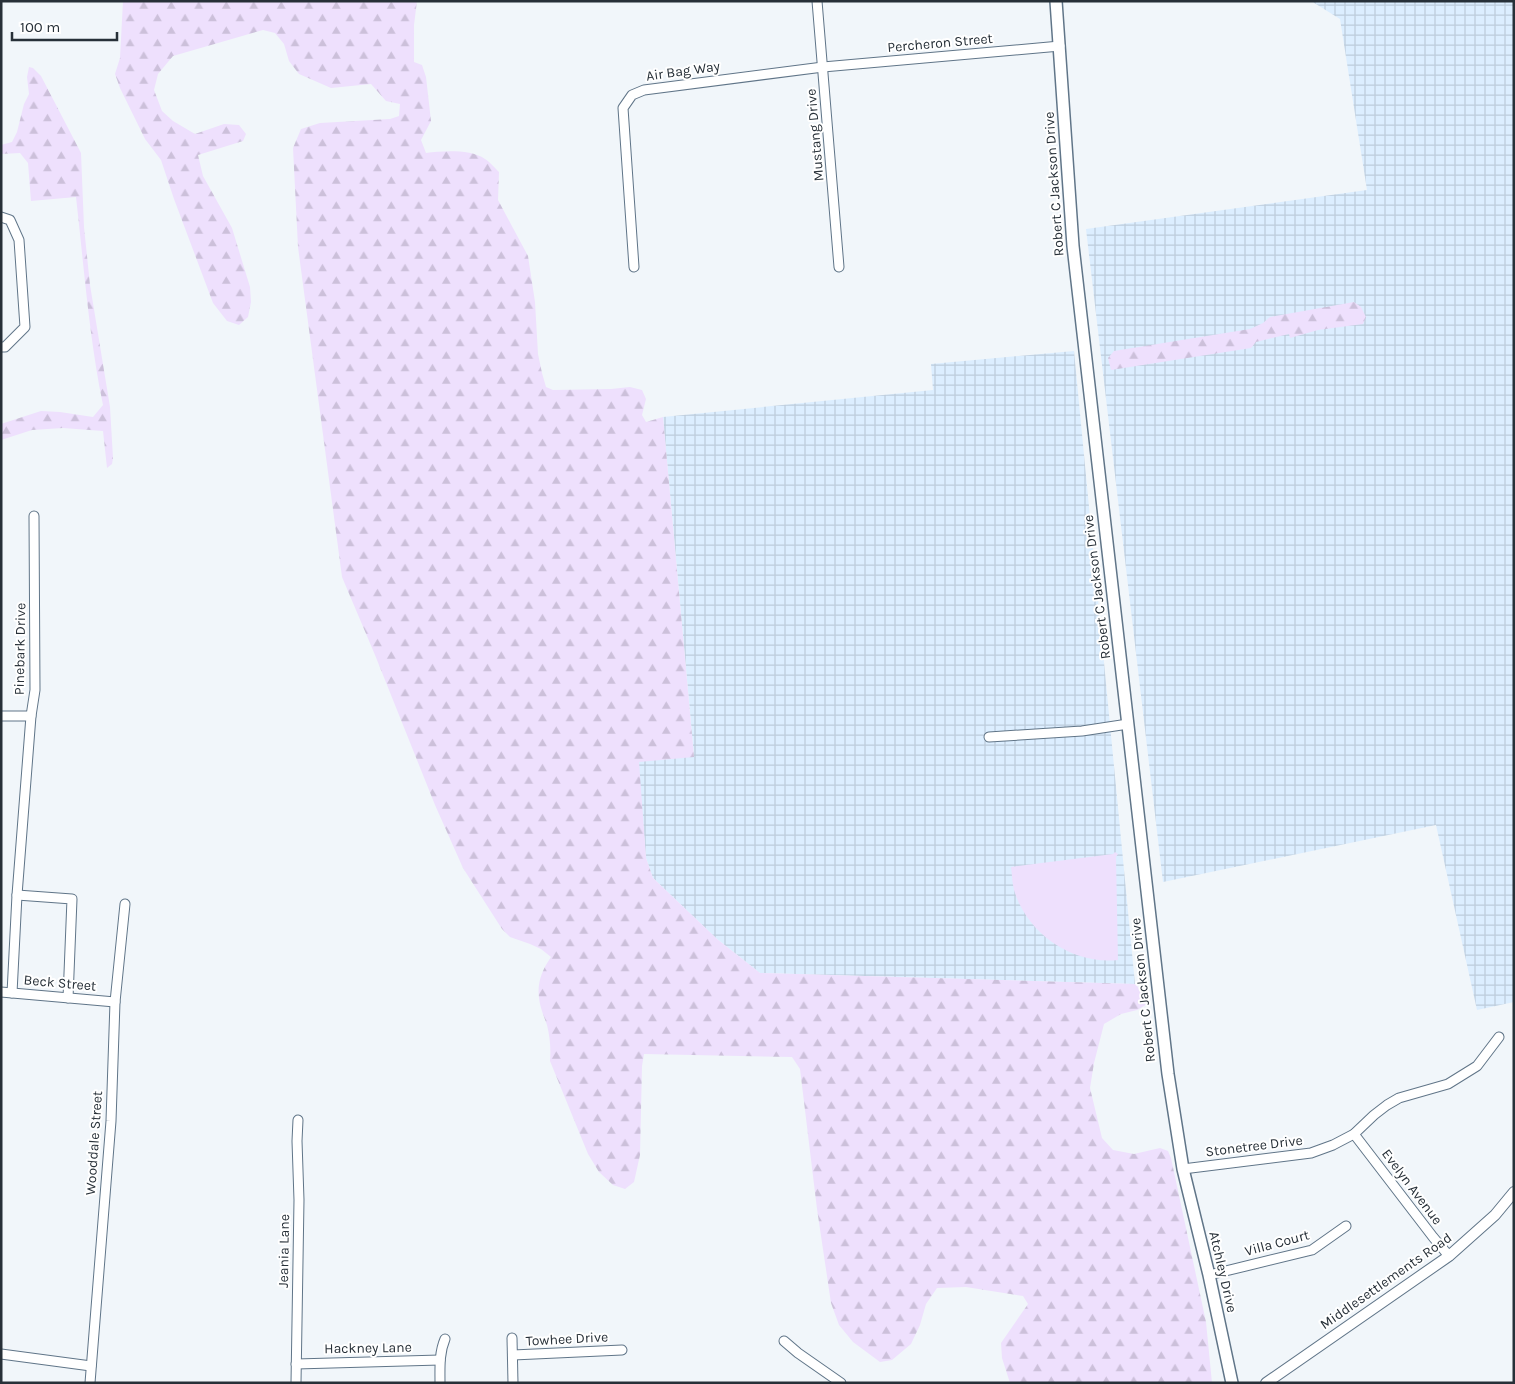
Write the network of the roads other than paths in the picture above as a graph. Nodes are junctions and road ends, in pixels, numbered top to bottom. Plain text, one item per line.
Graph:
1 (817, 1) edge
2 (1056, 1) edge
3 (1060, 46) junction
4 (823, 67) junction
5 (1, 217) edge
6 (839, 266) dead end
7 (634, 267) dead end
8 (1, 347) edge
9 (34, 516) dead end
10 (1, 716) edge
11 (30, 716) junction
12 (1128, 724) junction
13 (989, 737) dead end
14 (17, 895) junction
15 (125, 904) dead end
16 (1, 992) edge
17 (12, 993) junction
18 (68, 998) junction
19 (115, 1002) junction
20 (1499, 1037) dead end
21 (298, 1120) dead end
22 (1354, 1134) junction
23 (1183, 1169) junction
24 (1514, 1192) edge
25 (1346, 1226) dead end
26 (1449, 1256) junction
27 (1209, 1275) junction
28 (512, 1338) dead end
29 (445, 1339) dead end
30 (784, 1341) dead end
31 (622, 1350) dead end
32 (1, 1354) edge
33 (513, 1355) junction
34 (440, 1360) junction
35 (296, 1364) junction
36 (91, 1366) junction
37 (90, 1383) edge
38 (296, 1383) edge
39 (440, 1383) edge
40 (513, 1383) edge
41 (841, 1383) edge
42 (1232, 1383) edge
43 (1266, 1383) edge

1 - 4 street, Mustang Drive
2 - 3 main road, Robert C Jackson Drive
3 - 4 street, Percheron Street
3 - 12 main road, Robert C Jackson Drive
4 - 6 street, Mustang Drive
4 - 7 street, Air Bag Way
5 - 8 street
9 - 11 street, Pinebark Drive
10 - 11 street
11 - 14 street, Pinebark Drive
12 - 13 street
12 - 23 main road, Robert C Jackson Drive
14 - 17 street, Pinebark Drive
14 - 18 street
15 - 19 street, Wooddale Street
16 - 17 street, Beck Street
17 - 18 street, Beck Street
18 - 19 street, Beck Street
19 - 36 street, Wooddale Street
20 - 22 street, Stonetree Drive
21 - 35 street, Jeania Lane
22 - 23 street, Stonetree Drive
22 - 26 street, Evelyn Avenue
23 - 27 main road, Atchley Drive
24 - 26 street, Middlesettlements Road
25 - 27 street, Villa Court
26 - 43 street, Middlesettlements Road
27 - 42 main road, Atchley Drive
28 - 33 street
29 - 34 street
30 - 41 street
31 - 33 street, Towhee Drive
32 - 36 street
33 - 40 street
34 - 35 street, Hackney Lane
34 - 39 street
35 - 38 street, Jeania Lane
36 - 37 street, Wooddale Street

